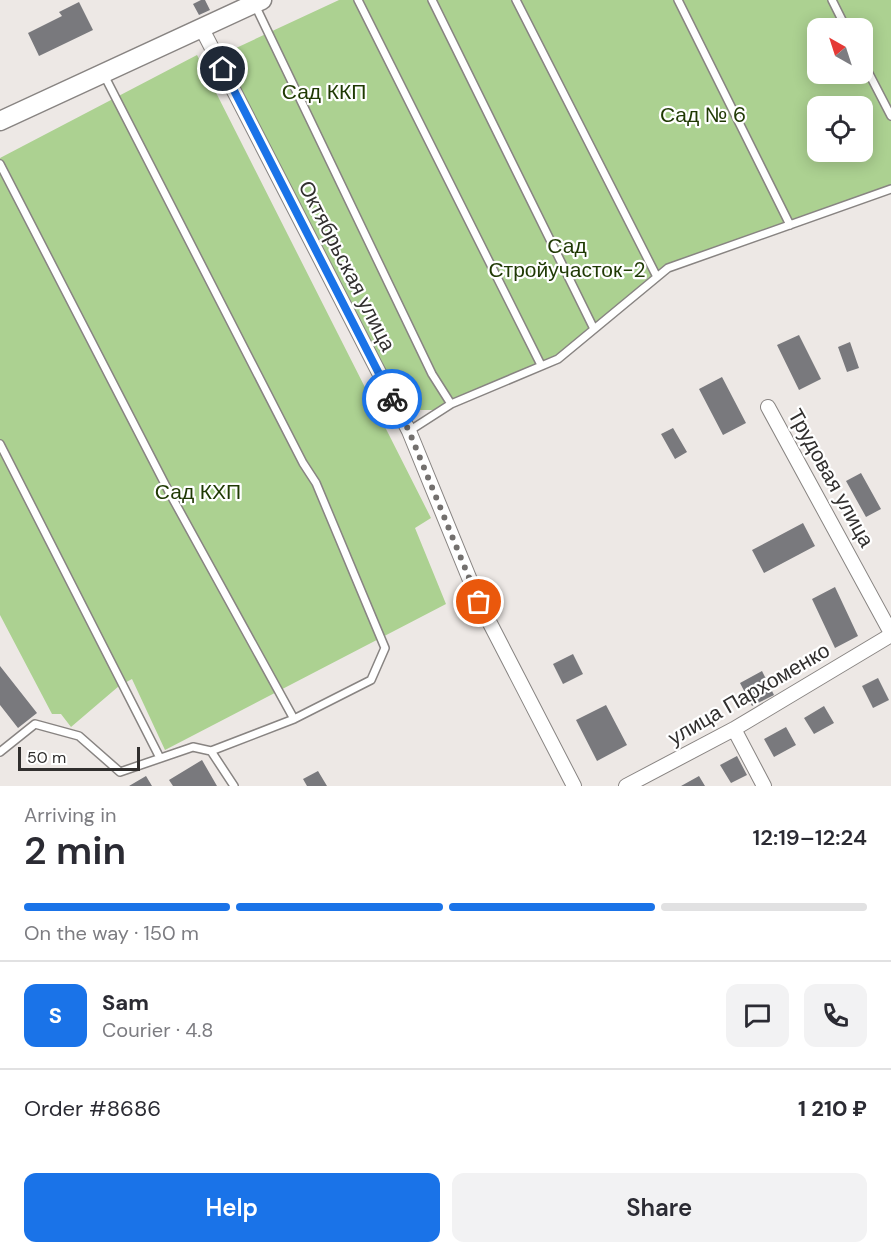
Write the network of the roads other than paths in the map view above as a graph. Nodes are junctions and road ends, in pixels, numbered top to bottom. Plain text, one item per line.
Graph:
1 (358, 0) edge
2 (432, 0) edge
3 (516, 0) edge
4 (678, 0) edge
5 (832, 0) edge
6 (258, 2) edge
7 (841, 18) edge
8 (201, 27) junction
9 (104, 73) junction
10 (873, 82) edge
11 (891, 117) edge
12 (0, 121) edge
13 (0, 164) edge
14 (891, 189) edge
15 (790, 225) junction
16 (657, 278) junction
17 (594, 329) junction
18 (541, 365) junction
19 (451, 404) junction
20 (768, 407) dead end
21 (409, 431) junction
22 (0, 444) edge
23 (891, 634) edge
24 (294, 719) junction
25 (734, 729) junction
26 (211, 751) junction
27 (0, 752) edge
28 (160, 758) junction
29 (234, 786) edge
30 (574, 786) edge
31 (626, 786) edge
32 (764, 786) edge

1 - 18 lane
2 - 17 lane
3 - 16 lane
4 - 15 lane
5 - 7 lane
6 - 8 street
6 - 19 lane
8 - 9 street
8 - 21 street, Октябрьская улица
9 - 12 street
9 - 24 lane
10 - 11 lane
13 - 24 lane
14 - 15 lane
15 - 16 lane
16 - 17 lane
17 - 18 lane
18 - 19 lane
19 - 21 lane
20 - 23 street, Трудовая улица
21 - 30 street, Октябрьская улица
22 - 28 lane
23 - 25 street, улица Пархоменко
24 - 26 lane
25 - 31 street, улица Пархоменко
25 - 32 street
26 - 28 lane
26 - 29 lane
27 - 28 lane

